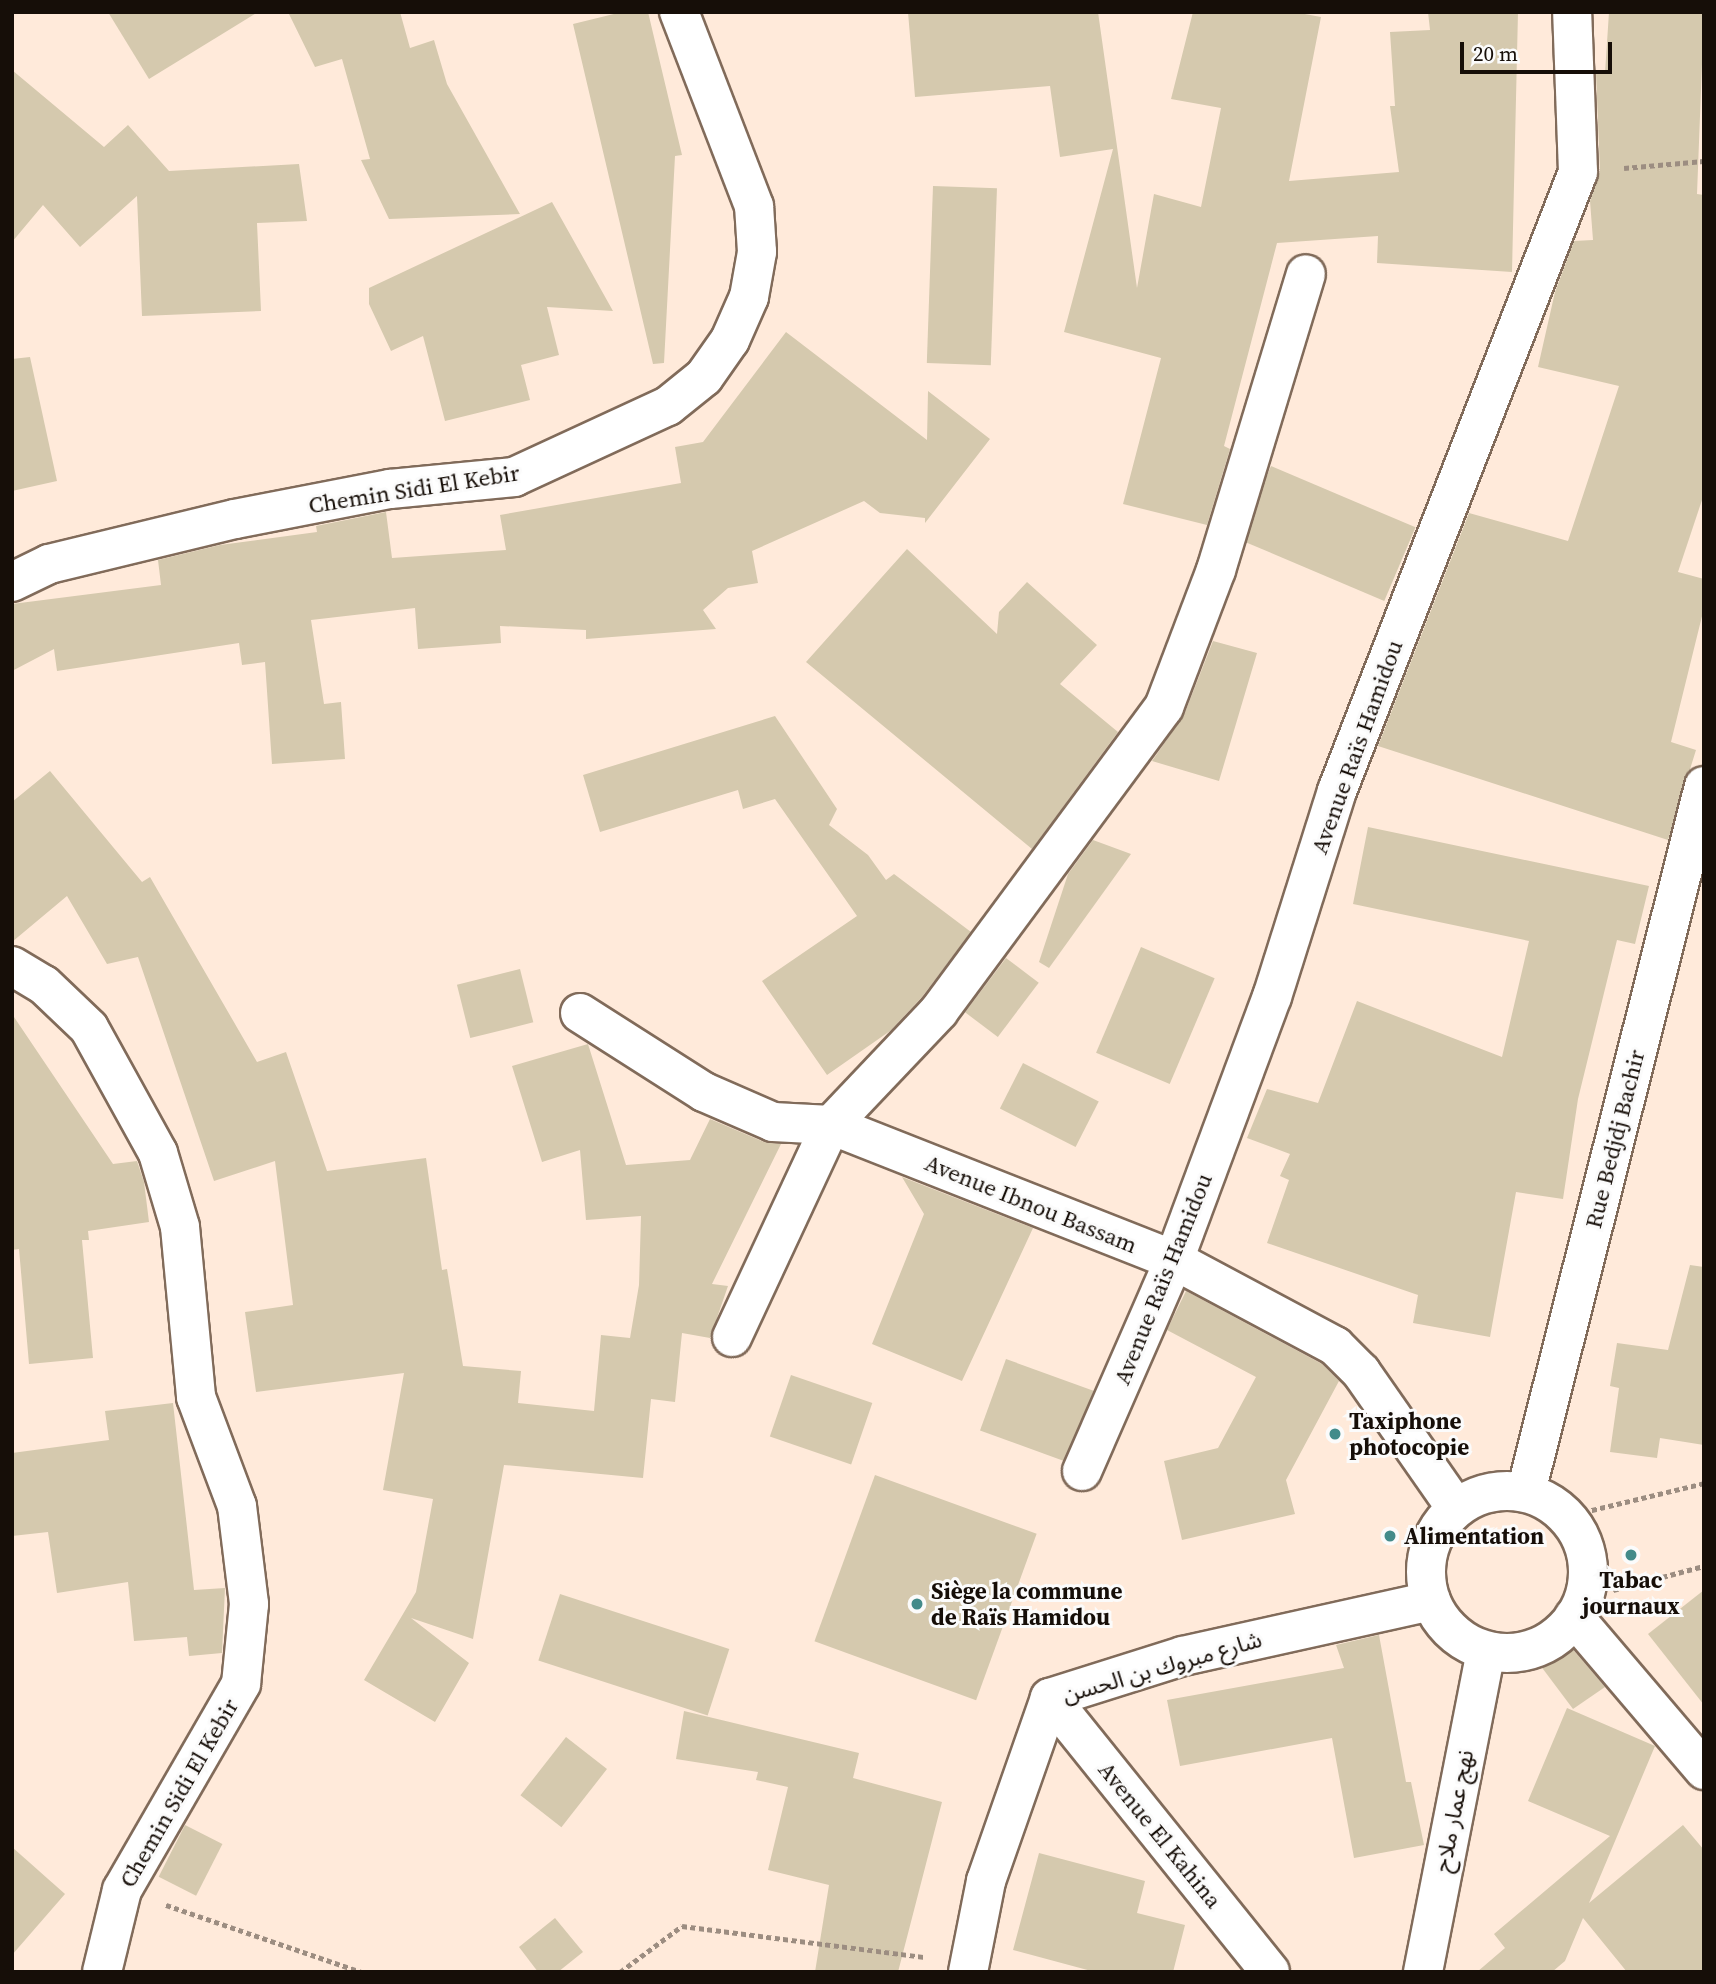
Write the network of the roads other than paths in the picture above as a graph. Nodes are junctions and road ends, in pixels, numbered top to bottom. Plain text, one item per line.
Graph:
1 (679, 12) edge
2 (1572, 12) edge
3 (1306, 274) dead end
4 (12, 582) edge
5 (1704, 786) edge
6 (12, 967) edge
7 (580, 1013) dead end
8 (831, 1125) junction
9 (1174, 1261) junction
10 (732, 1337) dead end
11 (1082, 1471) dead end
12 (1526, 1492) junction
13 (1456, 1508) junction
14 (1431, 1601) junction
15 (1580, 1607) junction
16 (1486, 1651) junction
17 (1049, 1698) junction
18 (1704, 1770) edge
19 (969, 1967) edge
20 (102, 1972) edge
21 (1270, 1972) edge
22 (1423, 1972) edge

1 - 4 street, Chemin Sidi El Kebir
2 - 9 street, Avenue Raïs Hamidou
3 - 8 street
5 - 12 street, Rue Bedjdj Bachir
6 - 20 street, Chemin Sidi El Kebir
7 - 8 street, Avenue Ibnou Bassam
8 - 9 street, Avenue Ibnou Bassam
8 - 10 street
9 - 11 street, Avenue Raïs Hamidou
9 - 13 street, Avenue Ibnou Bassam
12 - 13 street
12 - 15 street
13 - 14 street
14 - 16 street
14 - 17 street, شارع مبروك بن الحسن
15 - 16 street
15 - 18 street
16 - 22 street, نهج عمار ملاح
17 - 19 street, شارع مبروك بن الحسن
17 - 21 street, Avenue El Kahina

